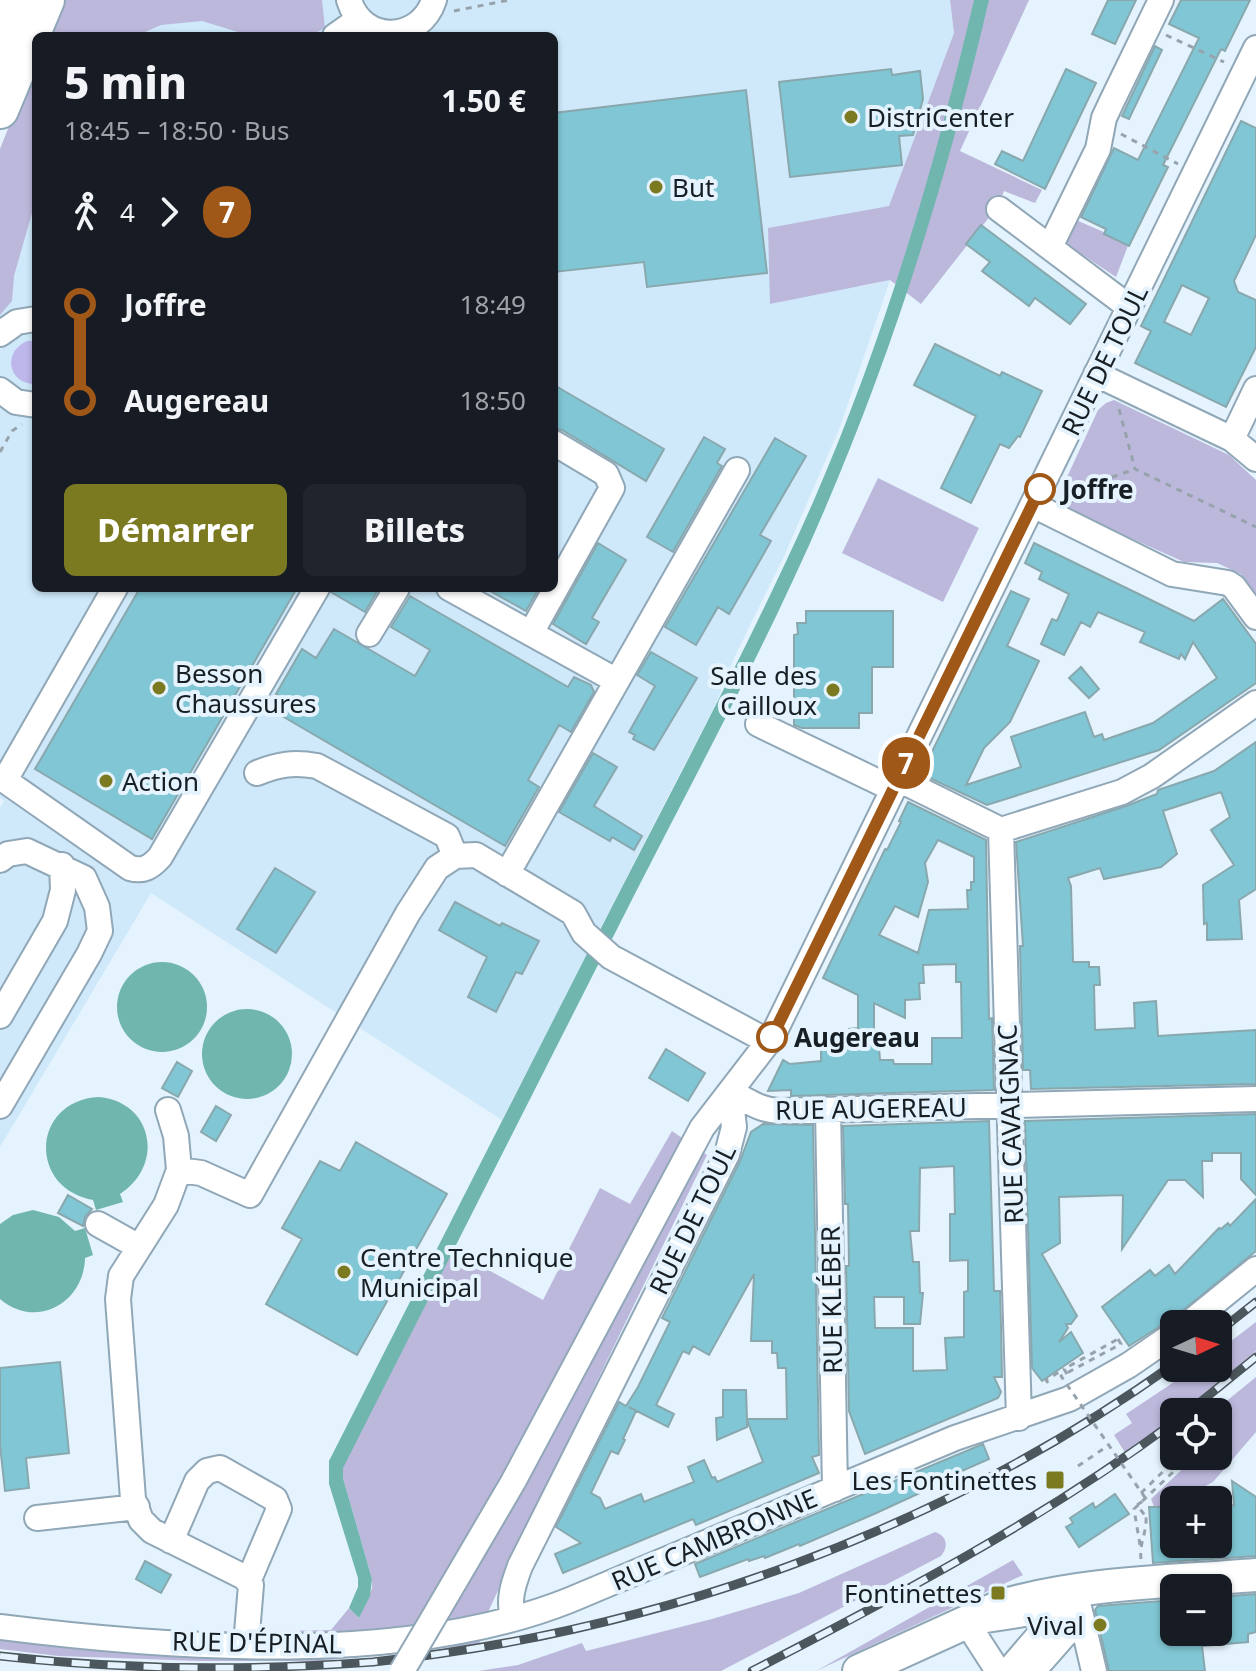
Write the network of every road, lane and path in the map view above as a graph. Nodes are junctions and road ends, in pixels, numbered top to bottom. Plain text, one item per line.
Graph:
1 (18, 0) edge
2 (46, 0) edge
3 (509, 0) edge
4 (1161, 0) edge
5 (442, 6) edge
6 (354, 9) edge
7 (1148, 27) junction
8 (33, 32) edge
9 (338, 32) edge
10 (386, 32) edge
11 (402, 32) edge
12 (32, 33) edge
13 (1256, 48) edge
14 (0, 52) edge
15 (1247, 79) edge
16 (0, 110) edge
17 (1104, 125) junction
18 (1195, 173) junction
19 (999, 209) dead end
20 (1050, 247) junction
21 (1129, 307) junction
22 (32, 320) edge
23 (0, 334) edge
24 (1104, 378) junction
25 (1256, 389) edge
26 (3, 401) edge
27 (32, 414) edge
28 (1232, 439) junction
29 (558, 445) edge
30 (0, 452) edge
31 (1256, 459) edge
32 (1135, 469) junction
33 (737, 470) dead end
34 (1042, 510) junction
35 (1256, 527) edge
36 (558, 585) edge
37 (113, 592) edge
38 (315, 592) edge
39 (395, 592) edge
40 (456, 592) edge
41 (554, 592) edge
42 (1256, 617) edge
43 (531, 633) junction
44 (369, 634) dead end
45 (617, 681) junction
46 (1256, 703) edge
47 (758, 724) dead end
48 (257, 773) dead end
49 (2, 778) edge
50 (896, 784) junction
51 (1001, 830) junction
52 (455, 856) junction
53 (0, 860) edge
54 (62, 865) junction
55 (507, 874) junction
56 (0, 1016) edge
57 (769, 1042) junction
58 (730, 1092) junction
59 (1256, 1099) edge
60 (1010, 1105) junction
61 (0, 1106) edge
62 (168, 1110) dead end
63 (828, 1110) junction
64 (179, 1170) junction
65 (98, 1224) dead end
66 (139, 1247) junction
67 (1256, 1269) edge
68 (1205, 1310) edge
69 (1160, 1344) edge
70 (1064, 1369) junction
71 (1050, 1386) dead end
72 (1080, 1394) junction
73 (1019, 1418) junction
74 (1109, 1445) junction
75 (1078, 1466) dead end
76 (1165, 1470) edge
77 (1175, 1470) edge
78 (835, 1489) junction
79 (1141, 1493) junction
80 (137, 1507) junction
81 (37, 1518) dead end
82 (1147, 1529) dead end
83 (171, 1541) junction
84 (1140, 1545) dead end
85 (1256, 1575) edge
86 (248, 1582) junction
87 (1069, 1615) junction
88 (513, 1619) junction
89 (967, 1623) junction
90 (0, 1627) edge
91 (246, 1645) junction
92 (402, 1671) edge
93 (859, 1671) edge
94 (998, 1671) edge
95 (1008, 1671) edge
96 (1033, 1671) edge
97 (1094, 1671) edge

1 - 14 highway
2 - 8 highway
3 - 5 path
4 - 7 street
5 - 11 street
6 - 9 street
6 - 10 street
7 - 15 path
7 - 17 street
12 - 16 highway
13 - 15 street, RUE DE TOUL
15 - 18 street, RUE DE TOUL
17 - 18 path
17 - 20 street
18 - 21 street, RUE DE TOUL
19 - 20 street
20 - 21 street
21 - 24 street, RUE DE TOUL
22 - 23 street
24 - 28 street
24 - 32 path
24 - 34 street, RUE DE TOUL
25 - 28 street
26 - 27 street
27 - 30 path
28 - 31 street
29 - 36 street
32 - 34 path
32 - 35 path
33 - 45 street
34 - 42 street
34 - 50 street, RUE DE TOUL
37 - 49 street
38 - 49 street
39 - 44 street
40 - 43 street
41 - 43 street
43 - 45 street
45 - 55 street
46 - 51 street
47 - 50 street
48 - 52 street
50 - 51 street
50 - 57 street, RUE DE TOUL
51 - 60 street, RUE CAVAIGNAC
52 - 55 street
52 - 64 street
53 - 54 street
54 - 56 street
54 - 61 street
55 - 57 street
57 - 58 street, RUE DE TOUL
58 - 63 street, RUE AUGEREAU
58 - 88 street, RUE DE TOUL
58 - 92 street, bridge
59 - 60 street, RUE AUGEREAU
60 - 63 street, RUE AUGEREAU
60 - 73 street, RUE CAVAIGNAC
62 - 64 street
63 - 78 street, RUE KLÉBER
64 - 66 street
65 - 66 street
66 - 80 street
67 - 68 street
69 - 72 street, RUE CAMBRONNE
70 - 71 path
70 - 72 path
70 - 74 path, bridge
72 - 73 street, RUE CAMBRONNE
73 - 78 street, RUE CAMBRONNE
74 - 75 path, bridge
74 - 79 path, bridge
76 - 79 path
77 - 84 path
78 - 88 street, RUE CAMBRONNE
79 - 82 path, bridge
80 - 81 street
80 - 83 street
83 - 86 street
83 - 86 street
85 - 87 main road
86 - 91 street
87 - 89 main road
87 - 95 street
87 - 96 street
87 - 97 street
88 - 91 street, RUE D'ÉPINAL
89 - 93 main road
89 - 94 street
90 - 91 street, RUE D'ÉPINAL

